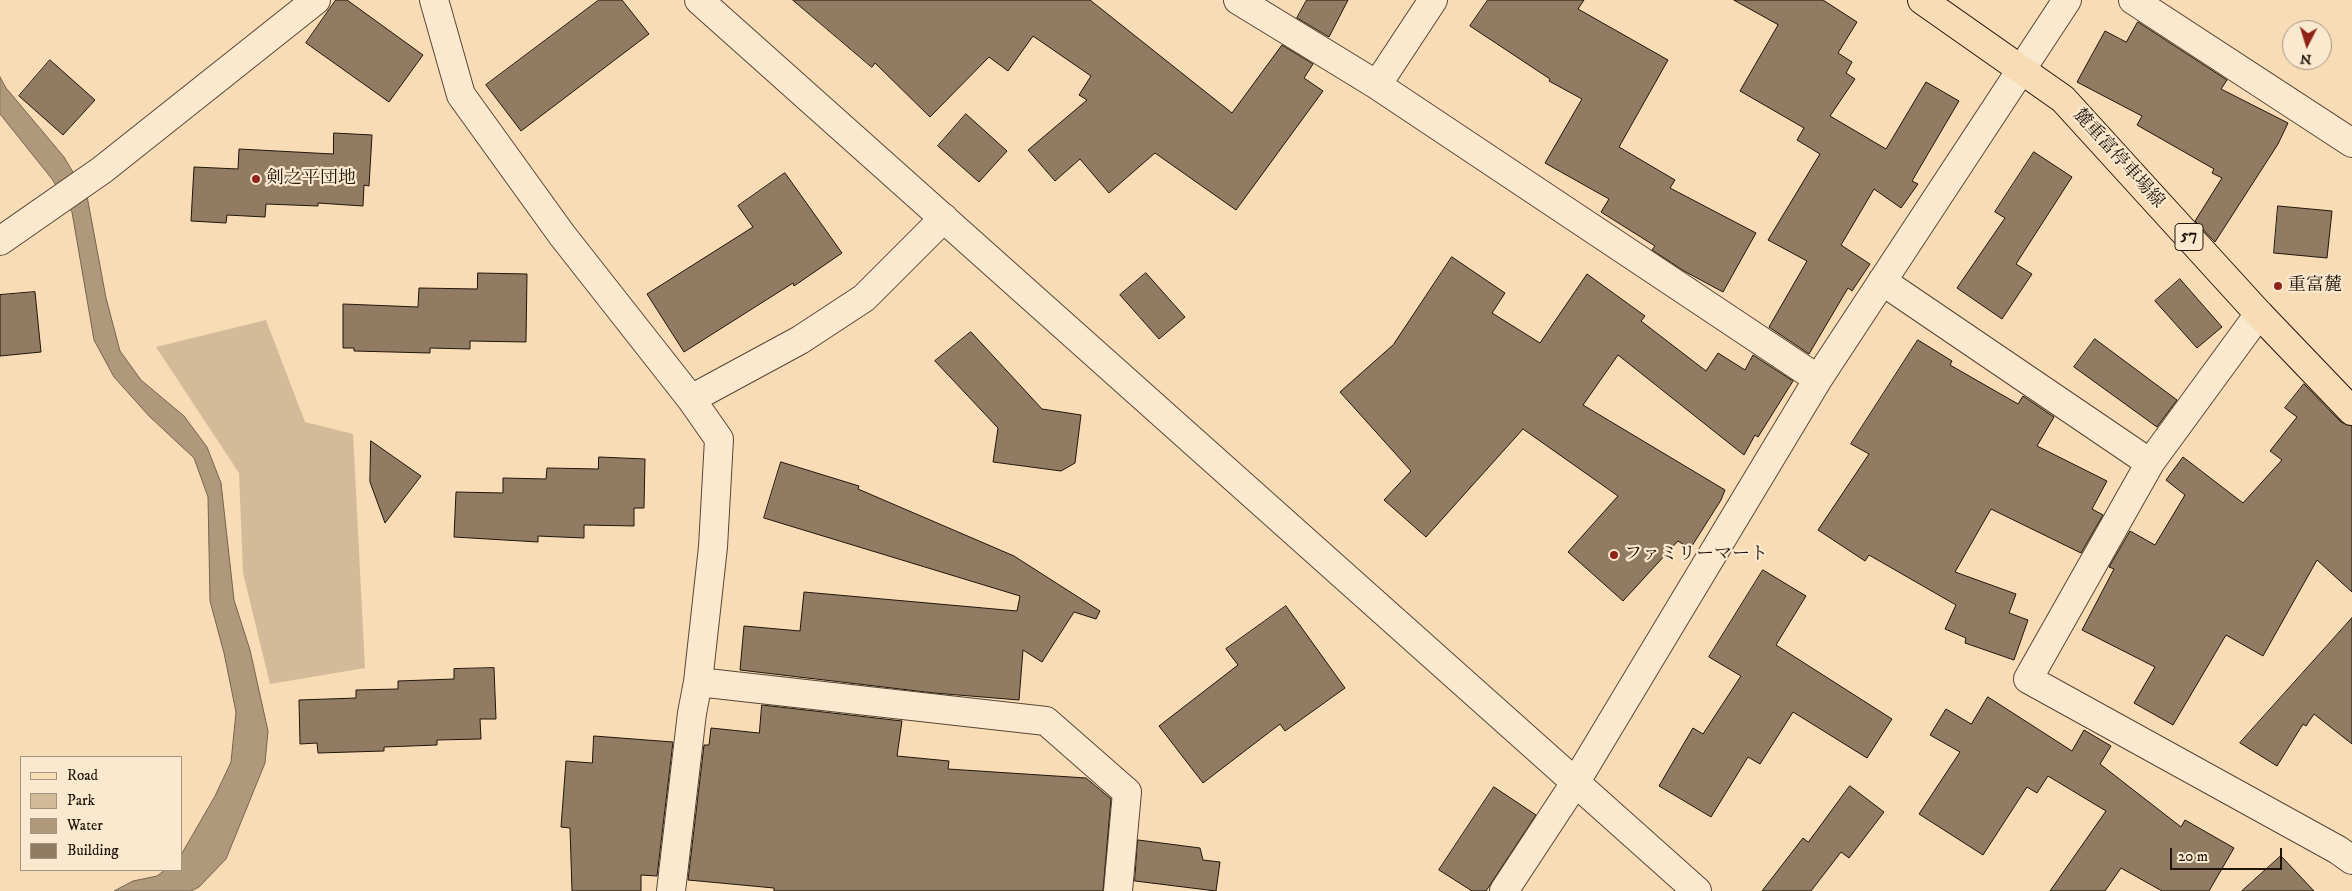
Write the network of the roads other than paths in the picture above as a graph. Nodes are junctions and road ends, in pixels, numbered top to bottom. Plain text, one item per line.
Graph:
1 (316, 0) edge
2 (434, 0) edge
3 (699, 0) edge
4 (1238, 0) edge
5 (1433, 0) edge
6 (1922, 0) edge
7 (2067, 0) edge
8 (2133, 0) edge
9 (2019, 70) junction
10 (1377, 85) junction
11 (2352, 144) edge
12 (944, 218) junction
13 (0, 241) edge
14 (1882, 281) junction
15 (2259, 314) junction
16 (1818, 379) junction
17 (691, 398) junction
18 (2352, 411) edge
19 (2150, 463) junction
20 (698, 682) junction
21 (1575, 783) junction
22 (2352, 860) edge
23 (671, 891) edge
24 (1118, 891) edge
25 (1504, 891) edge
26 (1696, 891) edge

1 - 13 street
2 - 17 street
3 - 12 street
4 - 10 street
5 - 10 street
6 - 9 main road, 麓重富停車場線 / 57
7 - 9 street
8 - 11 street
9 - 14 street
9 - 15 main road, 麓重富停車場線 / 57
10 - 16 street
12 - 17 street
12 - 21 street
14 - 16 street
14 - 19 street
15 - 18 main road, 麓重富停車場線 / 57
15 - 19 street
16 - 21 street
17 - 20 street
19 - 22 street
20 - 23 street
20 - 24 street
21 - 25 street
21 - 26 street

